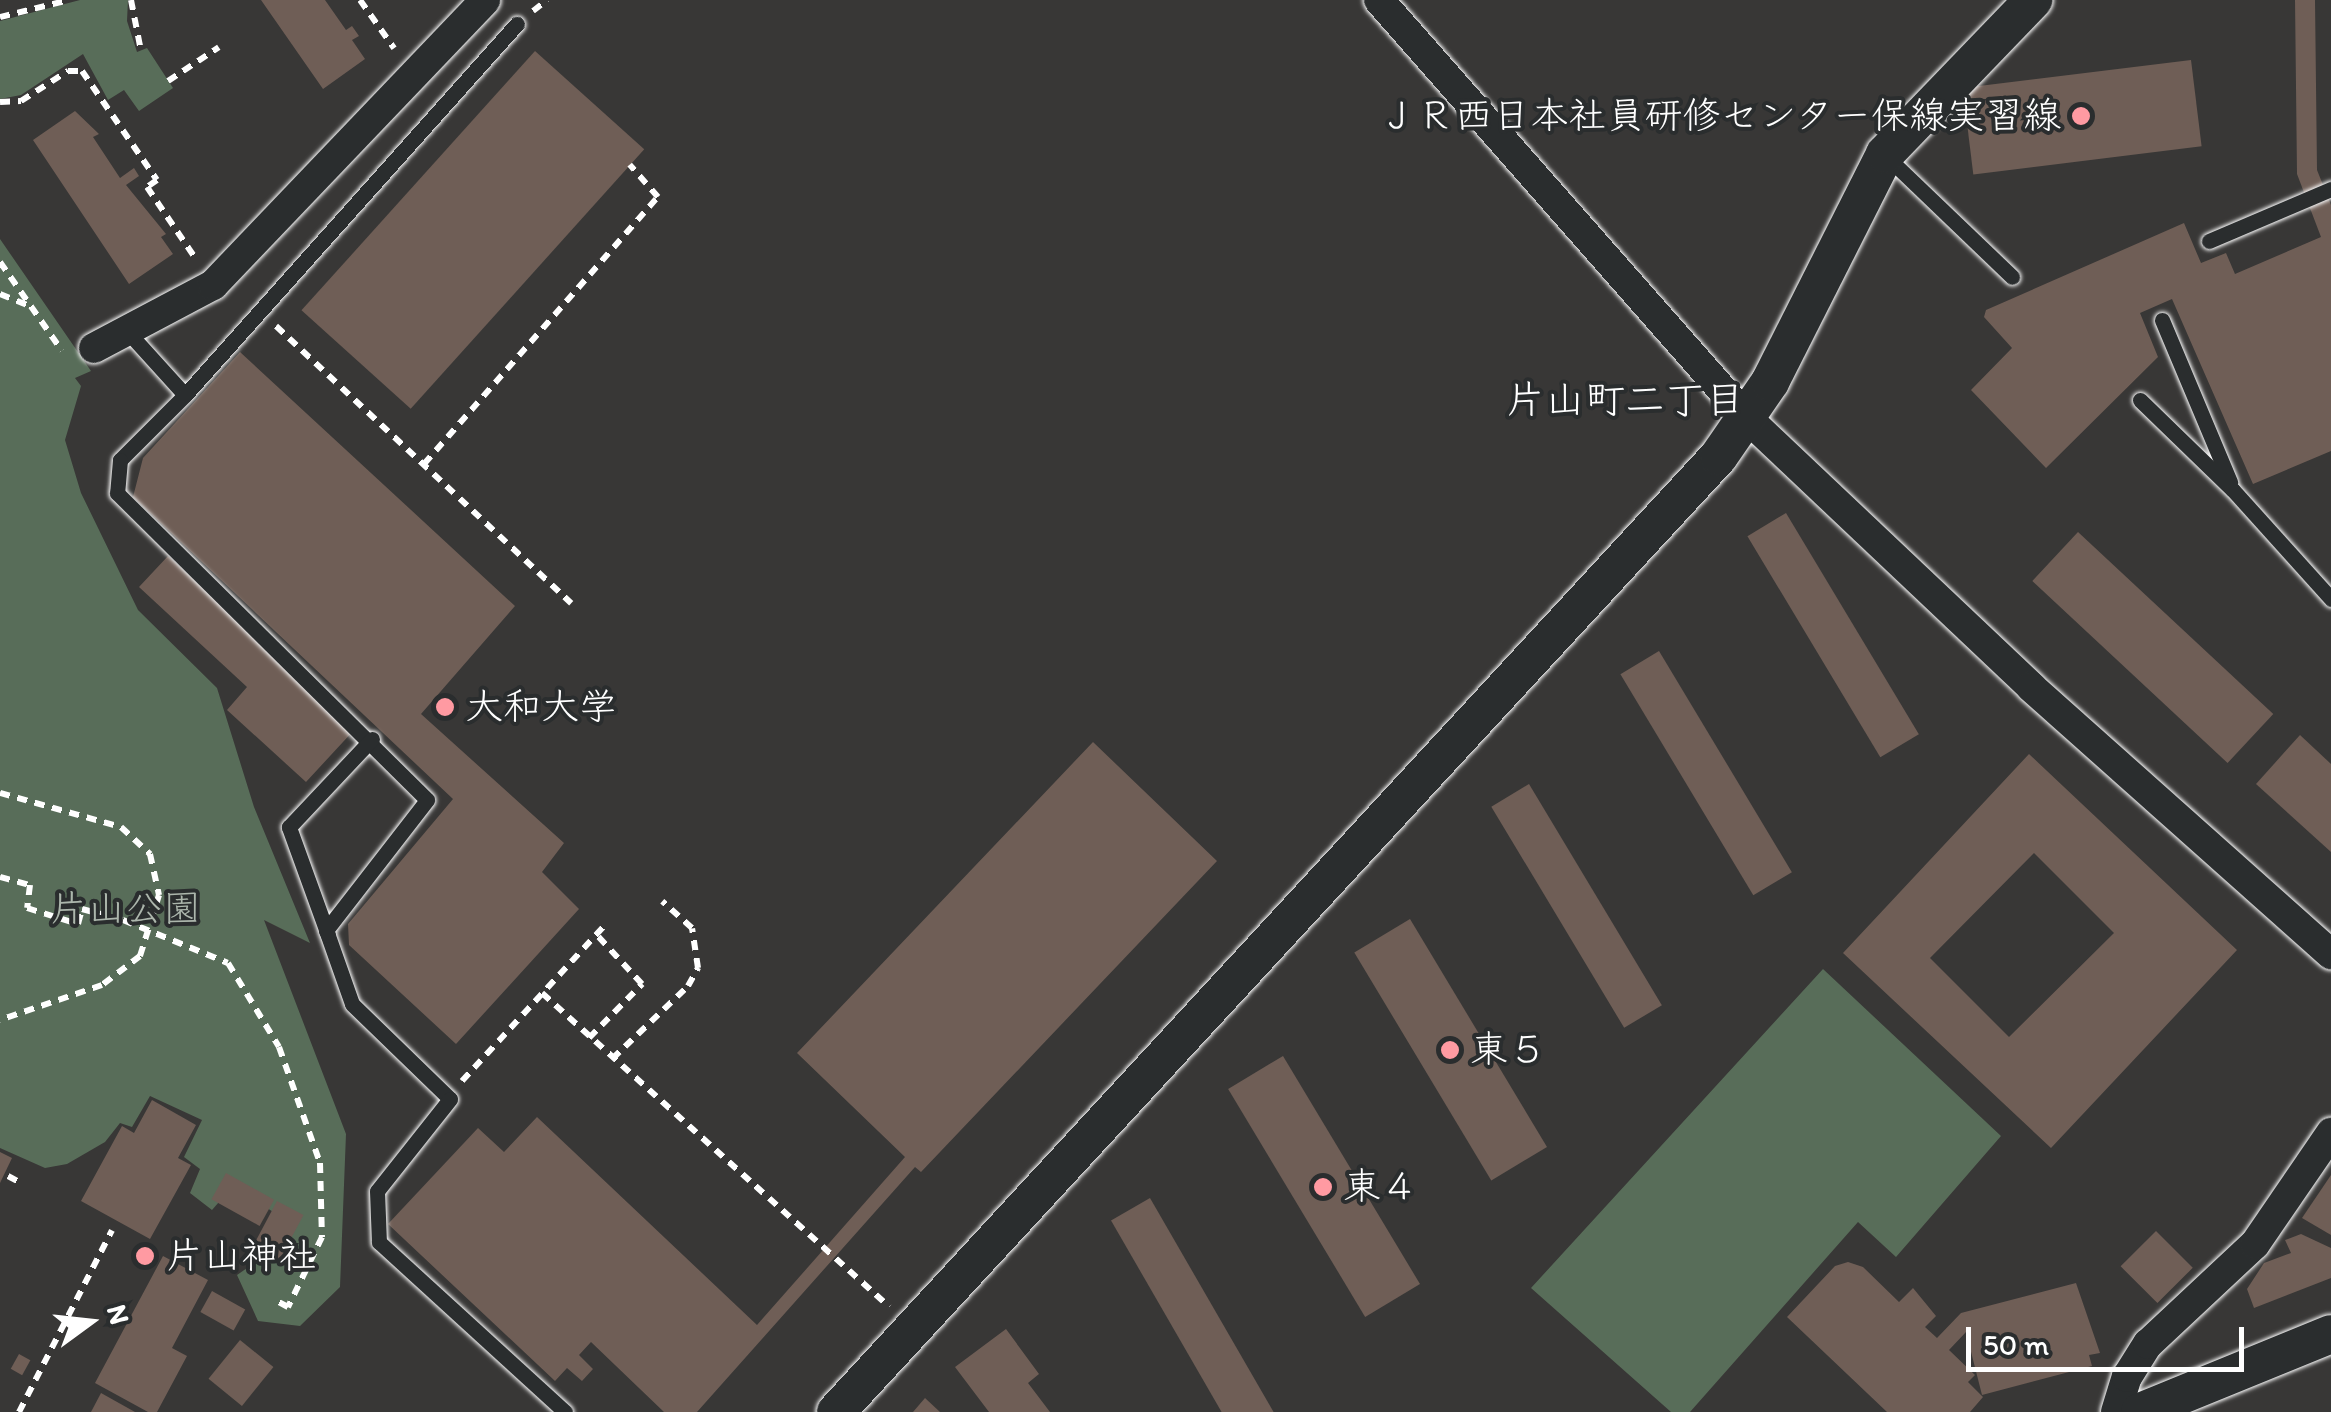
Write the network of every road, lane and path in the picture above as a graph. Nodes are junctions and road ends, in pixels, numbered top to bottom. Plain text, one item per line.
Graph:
1 (69, 0) edge
2 (131, 0) edge
3 (360, 0) edge
4 (485, 0) edge
5 (1379, 0) edge
6 (2033, 0) edge
7 (455, 12) edge
8 (0, 17) edge
9 (516, 24) dead end
10 (219, 47) dead end
11 (141, 51) dead end
12 (414, 76) junction
13 (168, 81) dead end
14 (0, 102) edge
15 (1884, 154) junction
16 (630, 165) dead end
17 (2331, 189) edge
18 (2209, 241) dead end
19 (0, 262) edge
20 (2012, 277) dead end
21 (213, 285) junction
22 (0, 294) edge
23 (31, 307) junction
24 (261, 312) junction
25 (2162, 320) dead end
26 (127, 331) junction
27 (94, 348) joint
28 (185, 395) junction
29 (2140, 400) dead end
30 (1747, 418) junction
31 (424, 464) junction
32 (2233, 490) junction
33 (2331, 599) edge
34 (572, 603) dead end
35 (372, 739) junction
36 (0, 792) edge
37 (0, 877) edge
38 (662, 901) dead end
39 (604, 926) dead end
40 (149, 929) junction
41 (596, 934) junction
42 (328, 936) junction
43 (2331, 954) edge
44 (542, 993) junction
45 (0, 1020) edge
46 (589, 1038) junction
47 (612, 1059) junction
48 (450, 1098) junction
49 (2331, 1133) edge
50 (8, 1176) dead end
51 (21, 1183) dead end
52 (112, 1230) dead end
53 (275, 1300) dead end
54 (894, 1311) dead end
55 (2331, 1334) edge
56 (19, 1412) edge
57 (565, 1412) edge
58 (836, 1412) edge
59 (2116, 1412) edge
60 (2140, 1412) edge

1 - 8 path
2 - 11 path
3 - 12 path
4 - 7 street
5 - 30 street
6 - 15 street
7 - 12 street
9 - 24 lane
10 - 13 path
12 - 21 street
14 - 21 path
15 - 20 lane
15 - 30 street
16 - 31 path
17 - 18 lane
19 - 23 path
21 - 26 street
22 - 23 path
23 - 27 path
24 - 28 lane
24 - 31 path
25 - 32 lane
26 - 27 street
26 - 28 lane
28 - 35 lane
29 - 32 lane
30 - 43 street
30 - 58 street
31 - 34 path
32 - 33 lane
35 - 42 lane
35 - 42 lane
36 - 40 path
37 - 40 path
38 - 47 path
39 - 41 path
40 - 45 path
40 - 53 path
41 - 44 path
41 - 46 path
42 - 48 lane
44 - 46 path
44 - 48 path
46 - 47 path
47 - 54 path
48 - 57 lane
49 - 59 street
50 - 51 path
52 - 56 path
55 - 60 street

